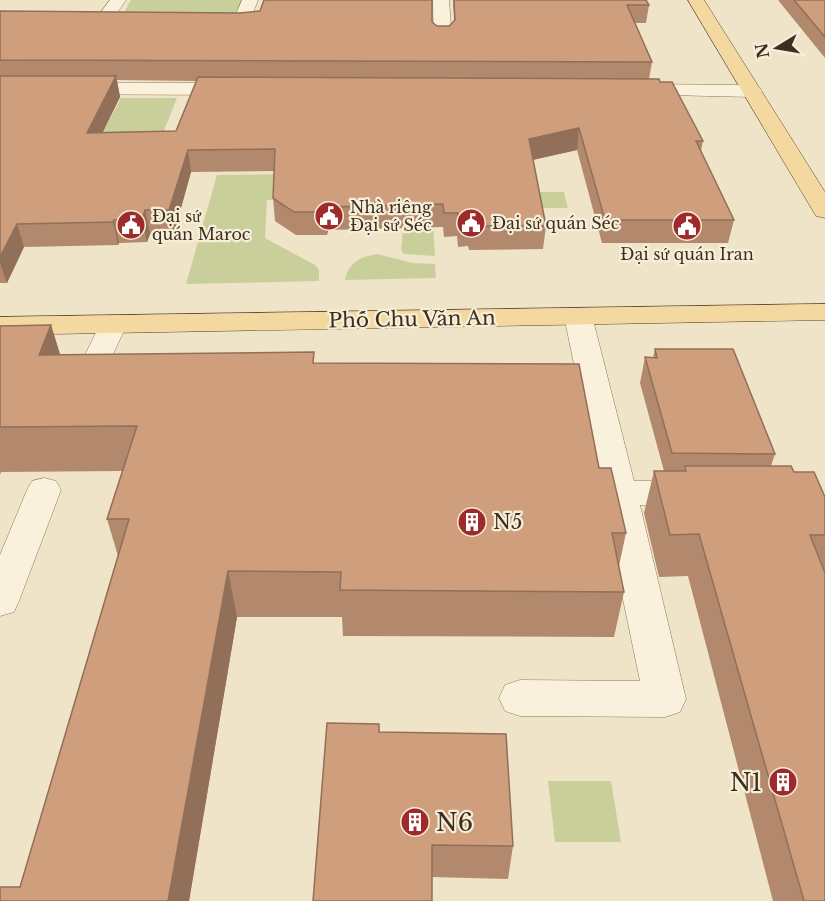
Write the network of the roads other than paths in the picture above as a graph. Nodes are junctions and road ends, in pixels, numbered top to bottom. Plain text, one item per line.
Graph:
1 (118, 0) edge
2 (250, 0) edge
3 (441, 0) edge
4 (696, 0) edge
5 (148, 24) edge
6 (195, 24) edge
7 (443, 39) edge
8 (0, 88) edge
9 (258, 89) edge
10 (608, 90) edge
11 (752, 91) junction
12 (825, 211) edge
13 (825, 312) edge
14 (578, 316) junction
15 (113, 324) junction
16 (0, 326) edge
17 (99, 357) edge
18 (44, 490) dead end
19 (620, 493) junction
20 (723, 493) edge
21 (0, 601) edge
22 (520, 698) dead end

1 - 5 street
2 - 6 street
3 - 7 street
4 - 11 main road
8 - 9 street
10 - 11 street
11 - 12 main road
13 - 14 main road, Phố Chu Văn An
14 - 15 main road, Phố Chu Văn An
14 - 19 street
15 - 16 main road, Phố Chu Văn An
15 - 17 street
18 - 21 street
19 - 20 street
19 - 22 street

